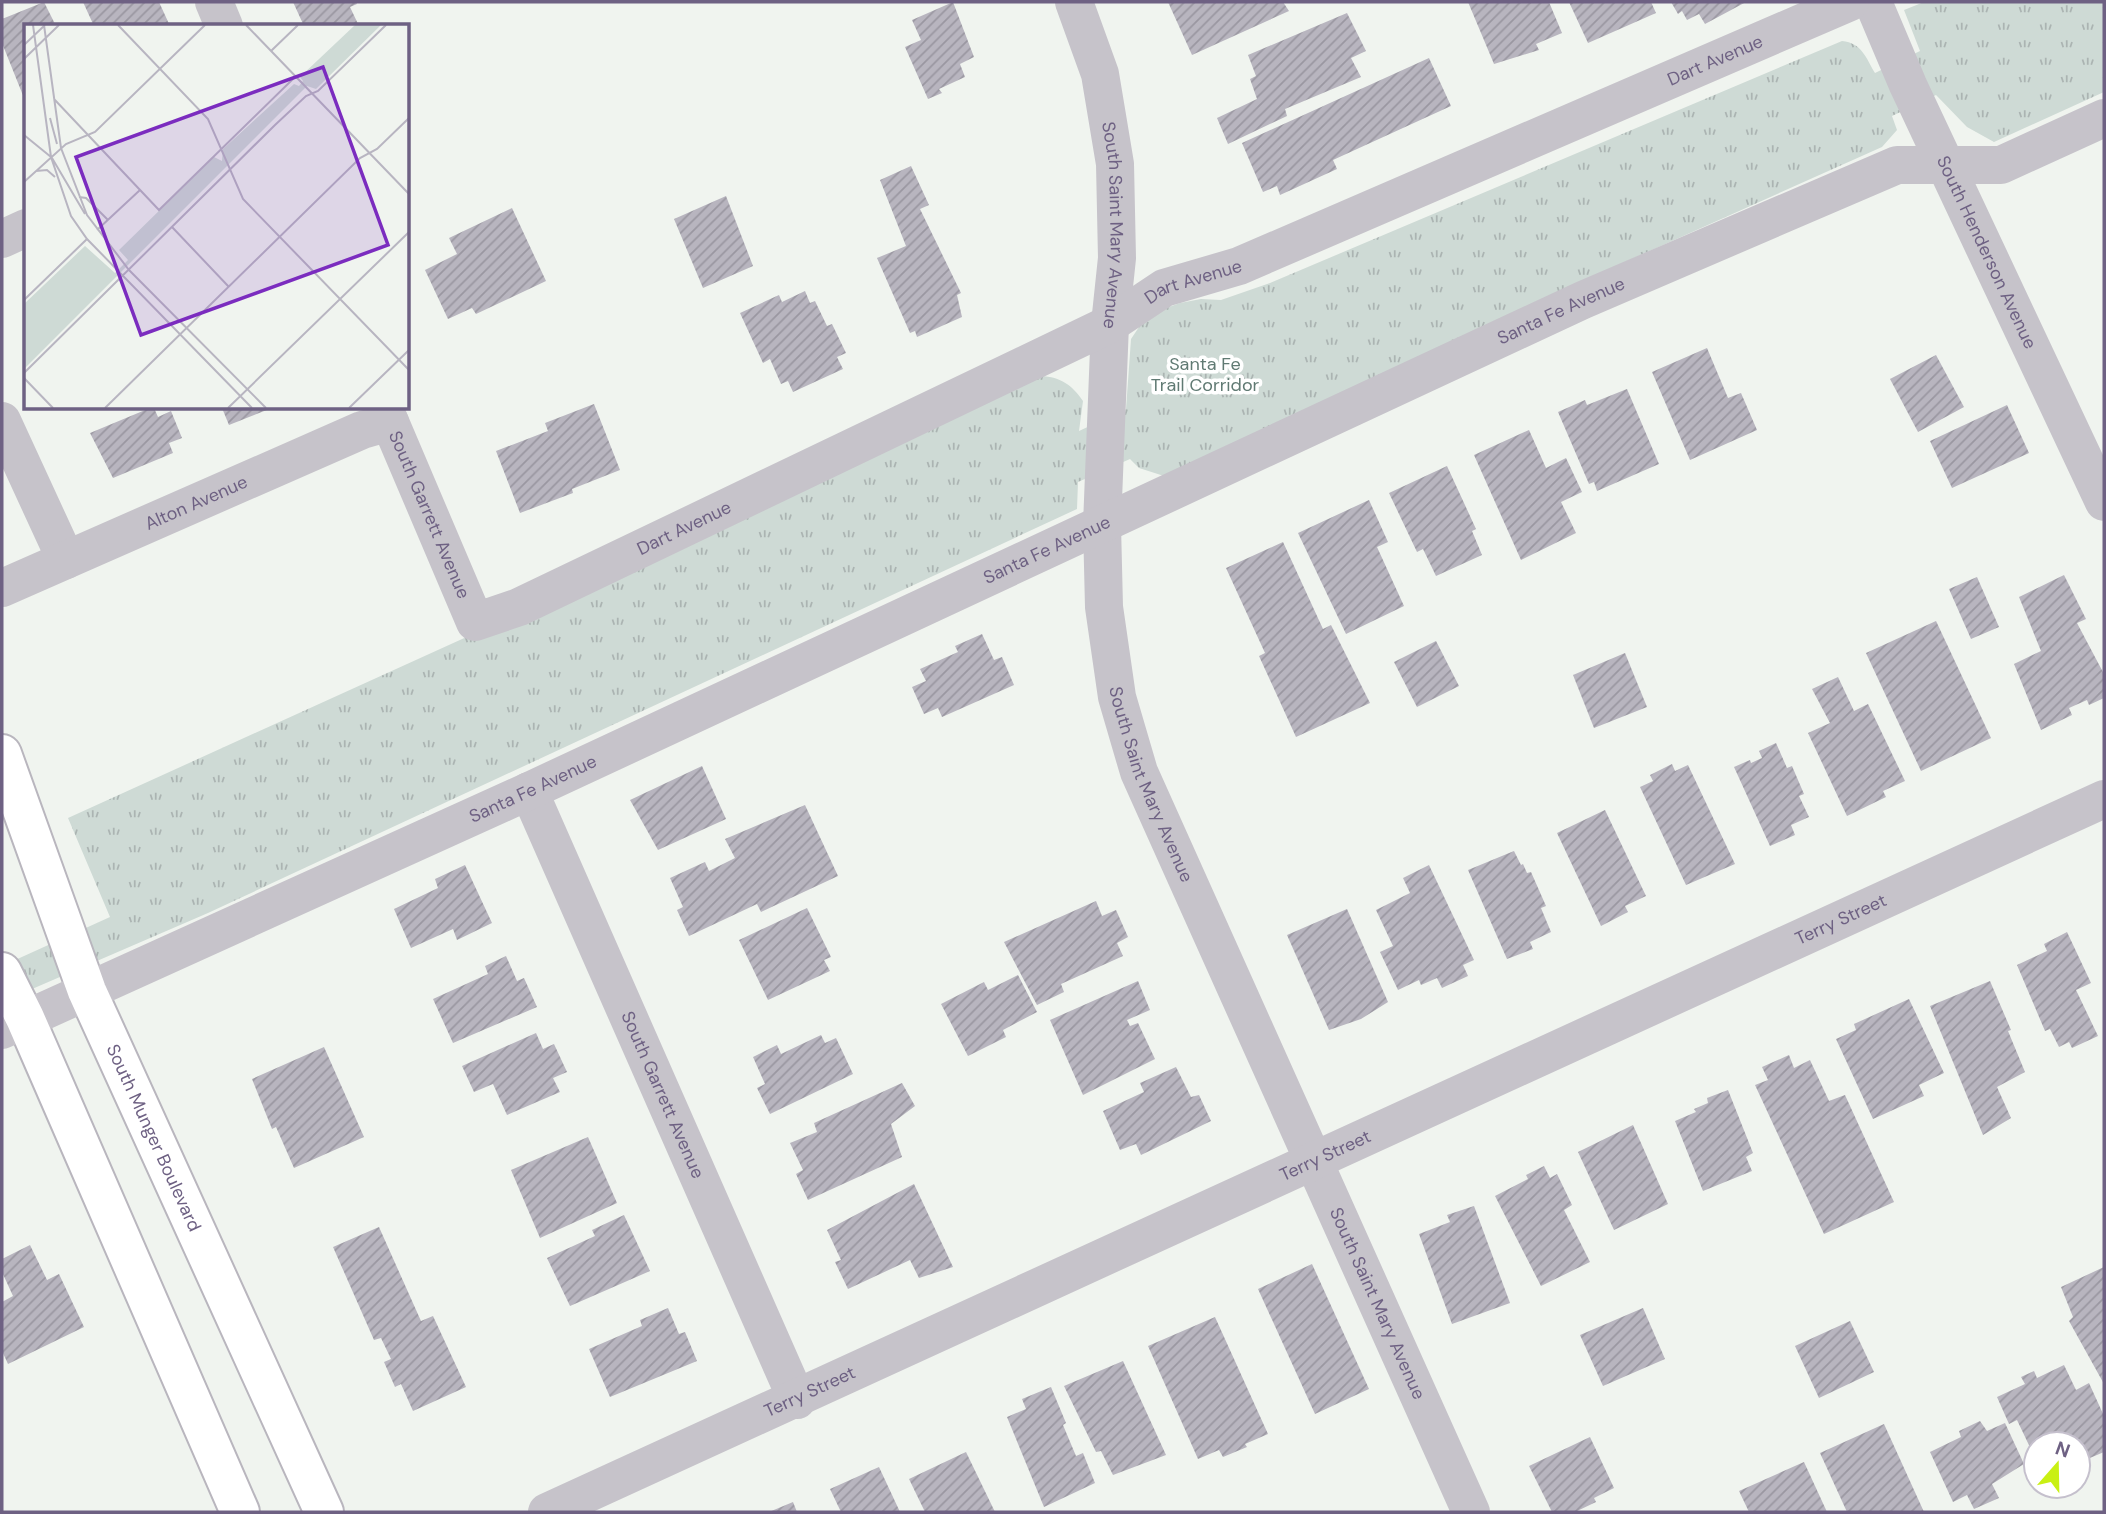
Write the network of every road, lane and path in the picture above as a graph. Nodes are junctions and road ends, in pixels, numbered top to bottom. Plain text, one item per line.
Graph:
1 (214, 2) edge
2 (1074, 2) edge
3 (1850, 2) edge
4 (1873, 2) edge
5 (223, 24) edge
6 (2104, 118) edge
7 (1945, 164) junction
8 (24, 229) edge
9 (2, 239) edge
10 (1110, 324) junction
11 (387, 415) edge
12 (2, 421) edge
13 (2104, 502) edge
14 (1102, 525) junction
15 (66, 560) junction
16 (2, 588) edge
17 (475, 622) joint
18 (2, 754) edge
19 (529, 791) junction
20 (2104, 799) edge
21 (2, 972) edge
22 (87, 991) junction
23 (13, 1024) edge
24 (1315, 1161) junction
25 (797, 1400) junction
26 (240, 1512) edge
27 (324, 1512) edge
28 (547, 1512) edge
29 (1471, 1512) edge

1 - 5 street
2 - 10 street, South Saint Mary Avenue
3 - 10 street, Dart Avenue
4 - 7 street, South Henderson Avenue
6 - 7 street, Santa Fe Avenue
7 - 13 street, South Henderson Avenue
7 - 14 street, Santa Fe Avenue
8 - 9 street
10 - 14 street, South Saint Mary Avenue
10 - 17 street, Dart Avenue
11 - 15 street, Alton Avenue
11 - 17 street, South Garrett Avenue
12 - 15 street
14 - 19 street, Santa Fe Avenue
14 - 24 street, South Saint Mary Avenue
15 - 16 street, Alton Avenue
18 - 22 main road, South Munger Boulevard
19 - 22 street, Santa Fe Avenue
19 - 25 street, South Garrett Avenue
20 - 24 street, Terry Street
21 - 23 main road
22 - 23 street, Santa Fe Avenue
22 - 27 main road, South Munger Boulevard
23 - 26 main road
24 - 25 street, Terry Street
24 - 29 street, South Saint Mary Avenue
25 - 28 street, Terry Street

